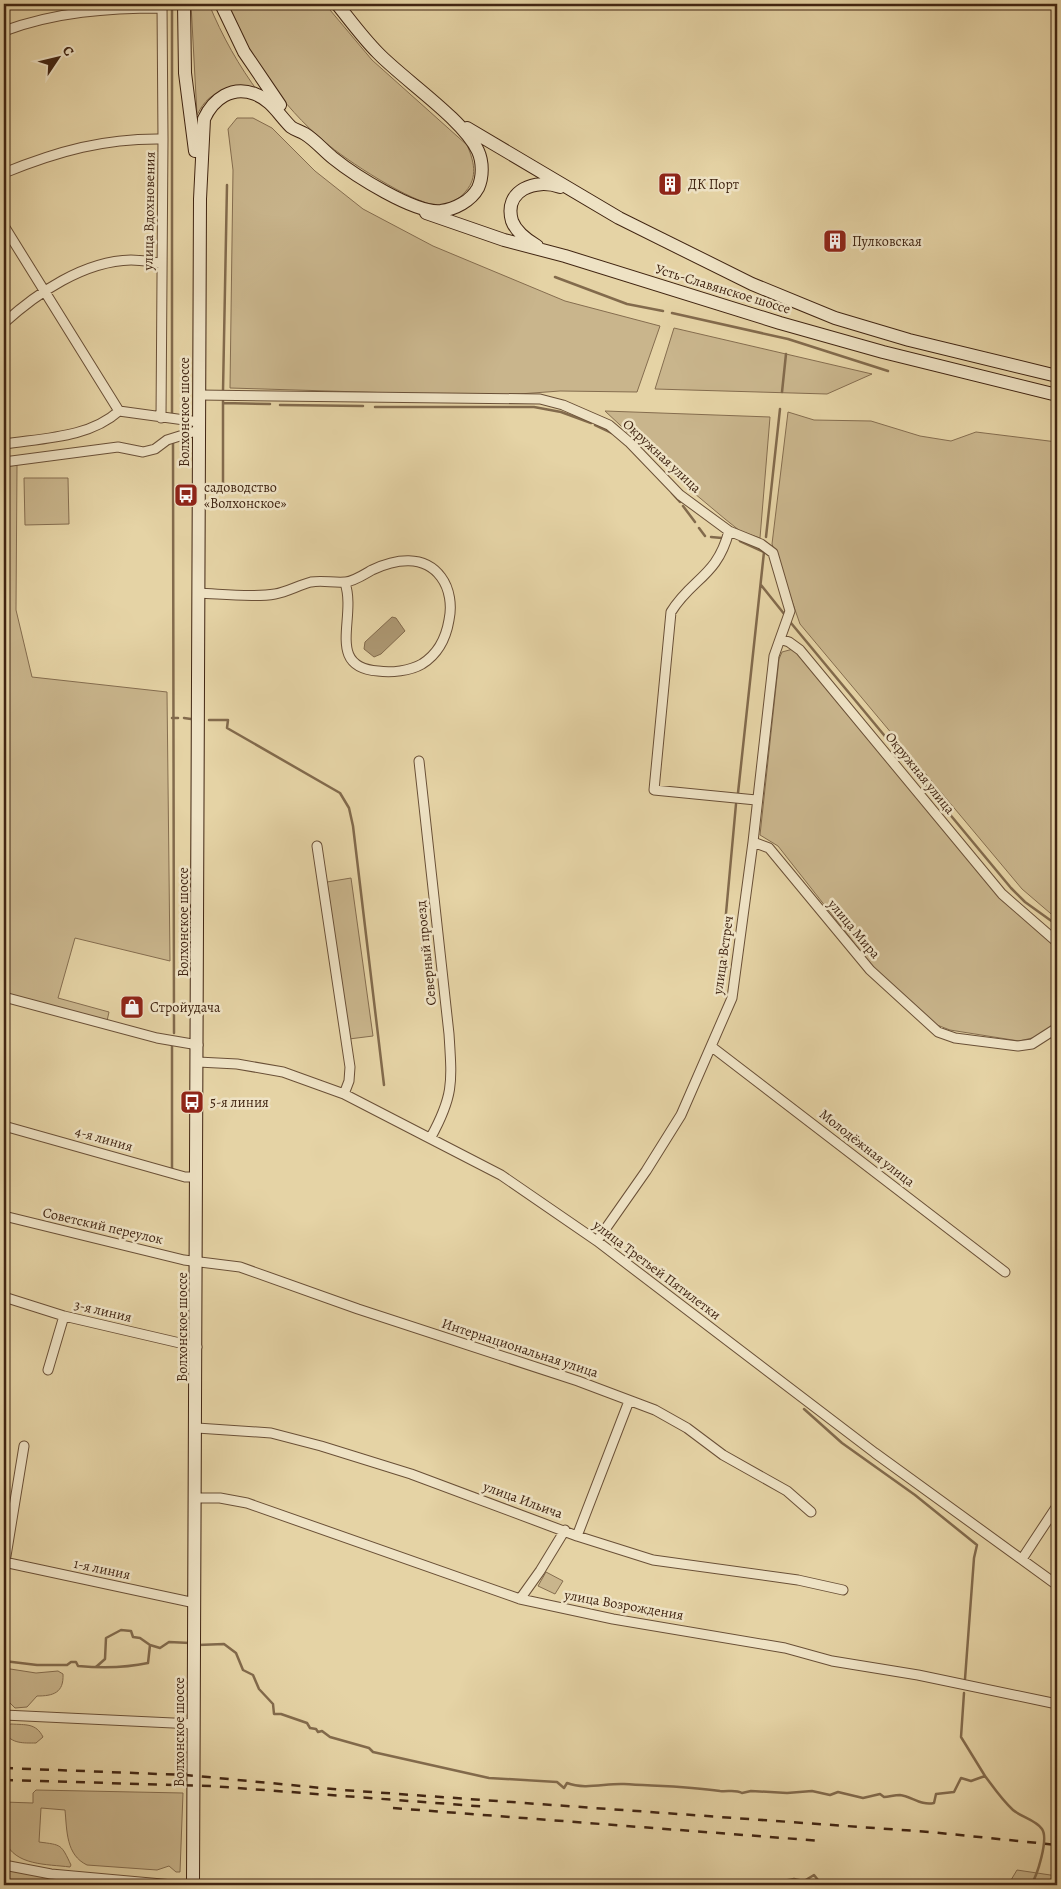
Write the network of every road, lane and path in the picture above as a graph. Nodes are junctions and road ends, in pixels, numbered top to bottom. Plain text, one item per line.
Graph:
1 (184, 4) edge
2 (221, 4) edge
3 (337, 4) edge
4 (162, 6) edge
5 (4, 31) edge
6 (444, 112) junction
7 (306, 134) junction
8 (164, 139) junction
9 (4, 173) edge
10 (387, 192) junction
11 (200, 199) junction
12 (589, 201) junction
13 (4, 226) edge
14 (565, 256) junction
15 (162, 263) junction
16 (44, 292) junction
17 (4, 323) edge
18 (1057, 367) edge
19 (1040, 372) junction
20 (1057, 376) edge
21 (200, 395) junction
22 (1057, 395) edge
23 (119, 411) junction
24 (161, 418) junction
25 (199, 426) junction
26 (4, 444) edge
27 (4, 462) edge
28 (729, 531) junction
29 (346, 583) junction
30 (199, 593) junction
31 (780, 639) junction
32 (419, 761) dead end
33 (756, 800) junction
34 (753, 842) junction
35 (317, 846) dead end
36 (1057, 942) edge
37 (4, 997) edge
38 (1057, 1028) edge
39 (198, 1045) junction
40 (712, 1047) junction
41 (198, 1062) junction
42 (344, 1094) junction
43 (4, 1126) edge
44 (431, 1138) junction
45 (197, 1176) junction
46 (4, 1216) edge
47 (597, 1241) junction
48 (197, 1262) junction
49 (1005, 1272) dead end
50 (4, 1297) edge
51 (64, 1316) junction
52 (197, 1347) junction
53 (48, 1370) dead end
54 (630, 1401) junction
55 (196, 1428) junction
56 (24, 1446) dead end
57 (196, 1498) junction
58 (1057, 1506) edge
59 (811, 1512) dead end
60 (565, 1530) junction
61 (577, 1536) junction
62 (1022, 1559) junction
63 (4, 1562) edge
64 (1057, 1585) edge
65 (843, 1590) dead end
66 (520, 1599) junction
67 (195, 1603) junction
68 (1057, 1704) edge
69 (5, 1713) edge
70 (194, 1724) junction
71 (4, 1857) edge
72 (4, 1865) edge
73 (14, 1867) junction
74 (173, 1885) edge
75 (193, 1885) edge

1 - 11 main road, Волхонское шоссе
2 - 7 main road
3 - 6 main road, Волхонское шоссе
4 - 5 street
4 - 8 street, улица Вдохновения
6 - 10 main road, Волхонское шоссе
6 - 12 main road, Усть-Славянское шоссе
7 - 10 main road, Волхонское шоссе
7 - 11 main road, Волхонское шоссе
8 - 9 street
8 - 15 street, улица Вдохновения
10 - 14 main road, Усть-Славянское шоссе
11 - 21 main road, Волхонское шоссе
12 - 14 main road
12 - 19 main road, Усть-Славянское шоссе
13 - 16 street
14 - 22 main road, Усть-Славянское шоссе
15 - 16 street
15 - 24 street, улица Вдохновения
16 - 17 street
16 - 23 street
18 - 19 street
19 - 20 main road, Усть-Славянское шоссе
21 - 25 main road, Волхонское шоссе
21 - 28 street, Окружная улица
23 - 24 street
23 - 26 street
24 - 25 street
25 - 27 street
25 - 30 main road, Волхонское шоссе
28 - 31 street, Окружная улица
28 - 33 street
29 - 29 street
29 - 30 street
30 - 39 main road, Волхонское шоссе
31 - 33 street, улица Встреч
31 - 36 street, Окружная улица
32 - 44 street, Северный проезд
33 - 34 street, улица Встреч
34 - 38 street, улица Мира
34 - 40 street, улица Встреч
35 - 42 street
37 - 39 street
39 - 41 main road, Волхонское шоссе
40 - 47 street, улица Встреч
40 - 49 street, Молодёжная улица
41 - 42 street, улица Третьей Пятилетки
41 - 45 main road, Волхонское шоссе
42 - 44 street, улица Третьей Пятилетки
43 - 45 street, 4-я линия
44 - 47 street, улица Третьей Пятилетки
45 - 48 main road, Волхонское шоссе
46 - 48 street, Советский переулок
47 - 62 street, улица Третьей Пятилетки
48 - 52 main road, Волхонское шоссе
48 - 54 street, Интернациональная улица
50 - 51 street, 3-я линия
51 - 52 street, 3-я линия
51 - 53 street
52 - 55 main road, Волхонское шоссе
54 - 59 street, Интернациональная улица
54 - 61 street
55 - 57 main road, Волхонское шоссе
55 - 60 street, улица Ильича
56 - 63 street
57 - 66 street, улица Возрождения
57 - 67 main road, Волхонское шоссе
58 - 62 street
60 - 61 street, улица Ильича
60 - 66 street
61 - 65 street, улица Ильича
62 - 64 street, улица Третьей Пятилетки
63 - 67 street, 1-я линия
66 - 68 street, улица Возрождения
67 - 70 main road, Волхонское шоссе
69 - 70 street
70 - 75 main road, Волхонское шоссе
71 - 73 street
72 - 73 street
73 - 74 street

